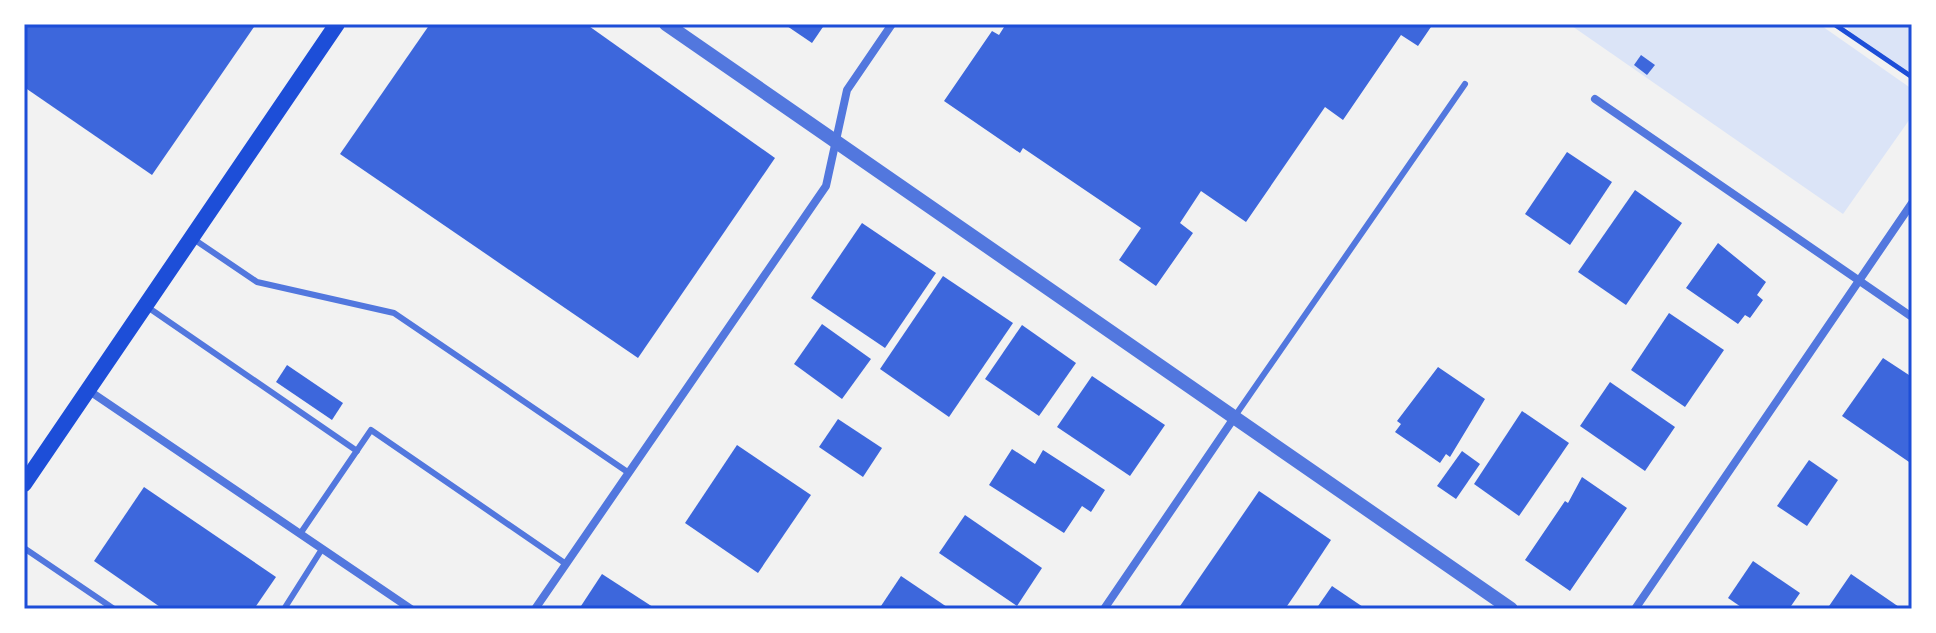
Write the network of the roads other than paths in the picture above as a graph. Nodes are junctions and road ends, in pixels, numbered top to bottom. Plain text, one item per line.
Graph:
1 (337, 24) edge
2 (666, 24) edge
3 (892, 24) edge
4 (1465, 84) dead end
5 (1595, 99) dead end
6 (836, 142) junction
7 (1912, 203) edge
8 (192, 238) junction
9 (1860, 281) junction
10 (146, 306) junction
11 (1912, 317) edge
12 (88, 390) junction
13 (1234, 418) junction
14 (357, 451) junction
15 (629, 473) junction
16 (24, 484) edge
17 (300, 534) junction
18 (24, 548) edge
19 (322, 549) junction
20 (566, 564) junction
21 (114, 609) edge
22 (284, 609) edge
23 (411, 609) edge
24 (535, 609) edge
25 (1104, 609) edge
26 (1511, 609) edge
27 (1635, 609) edge

1 - 8 main road
2 - 6 street
3 - 6 street
4 - 13 lane
5 - 9 street
6 - 13 street
6 - 15 street
7 - 9 street
8 - 10 main road
8 - 15 lane
9 - 11 street
9 - 27 street
10 - 12 main road
10 - 14 lane
12 - 16 main road
12 - 17 street
13 - 25 street
13 - 26 street
14 - 17 lane
14 - 20 lane
15 - 20 street
17 - 19 street
18 - 21 lane
19 - 22 lane
19 - 23 street
20 - 24 street

